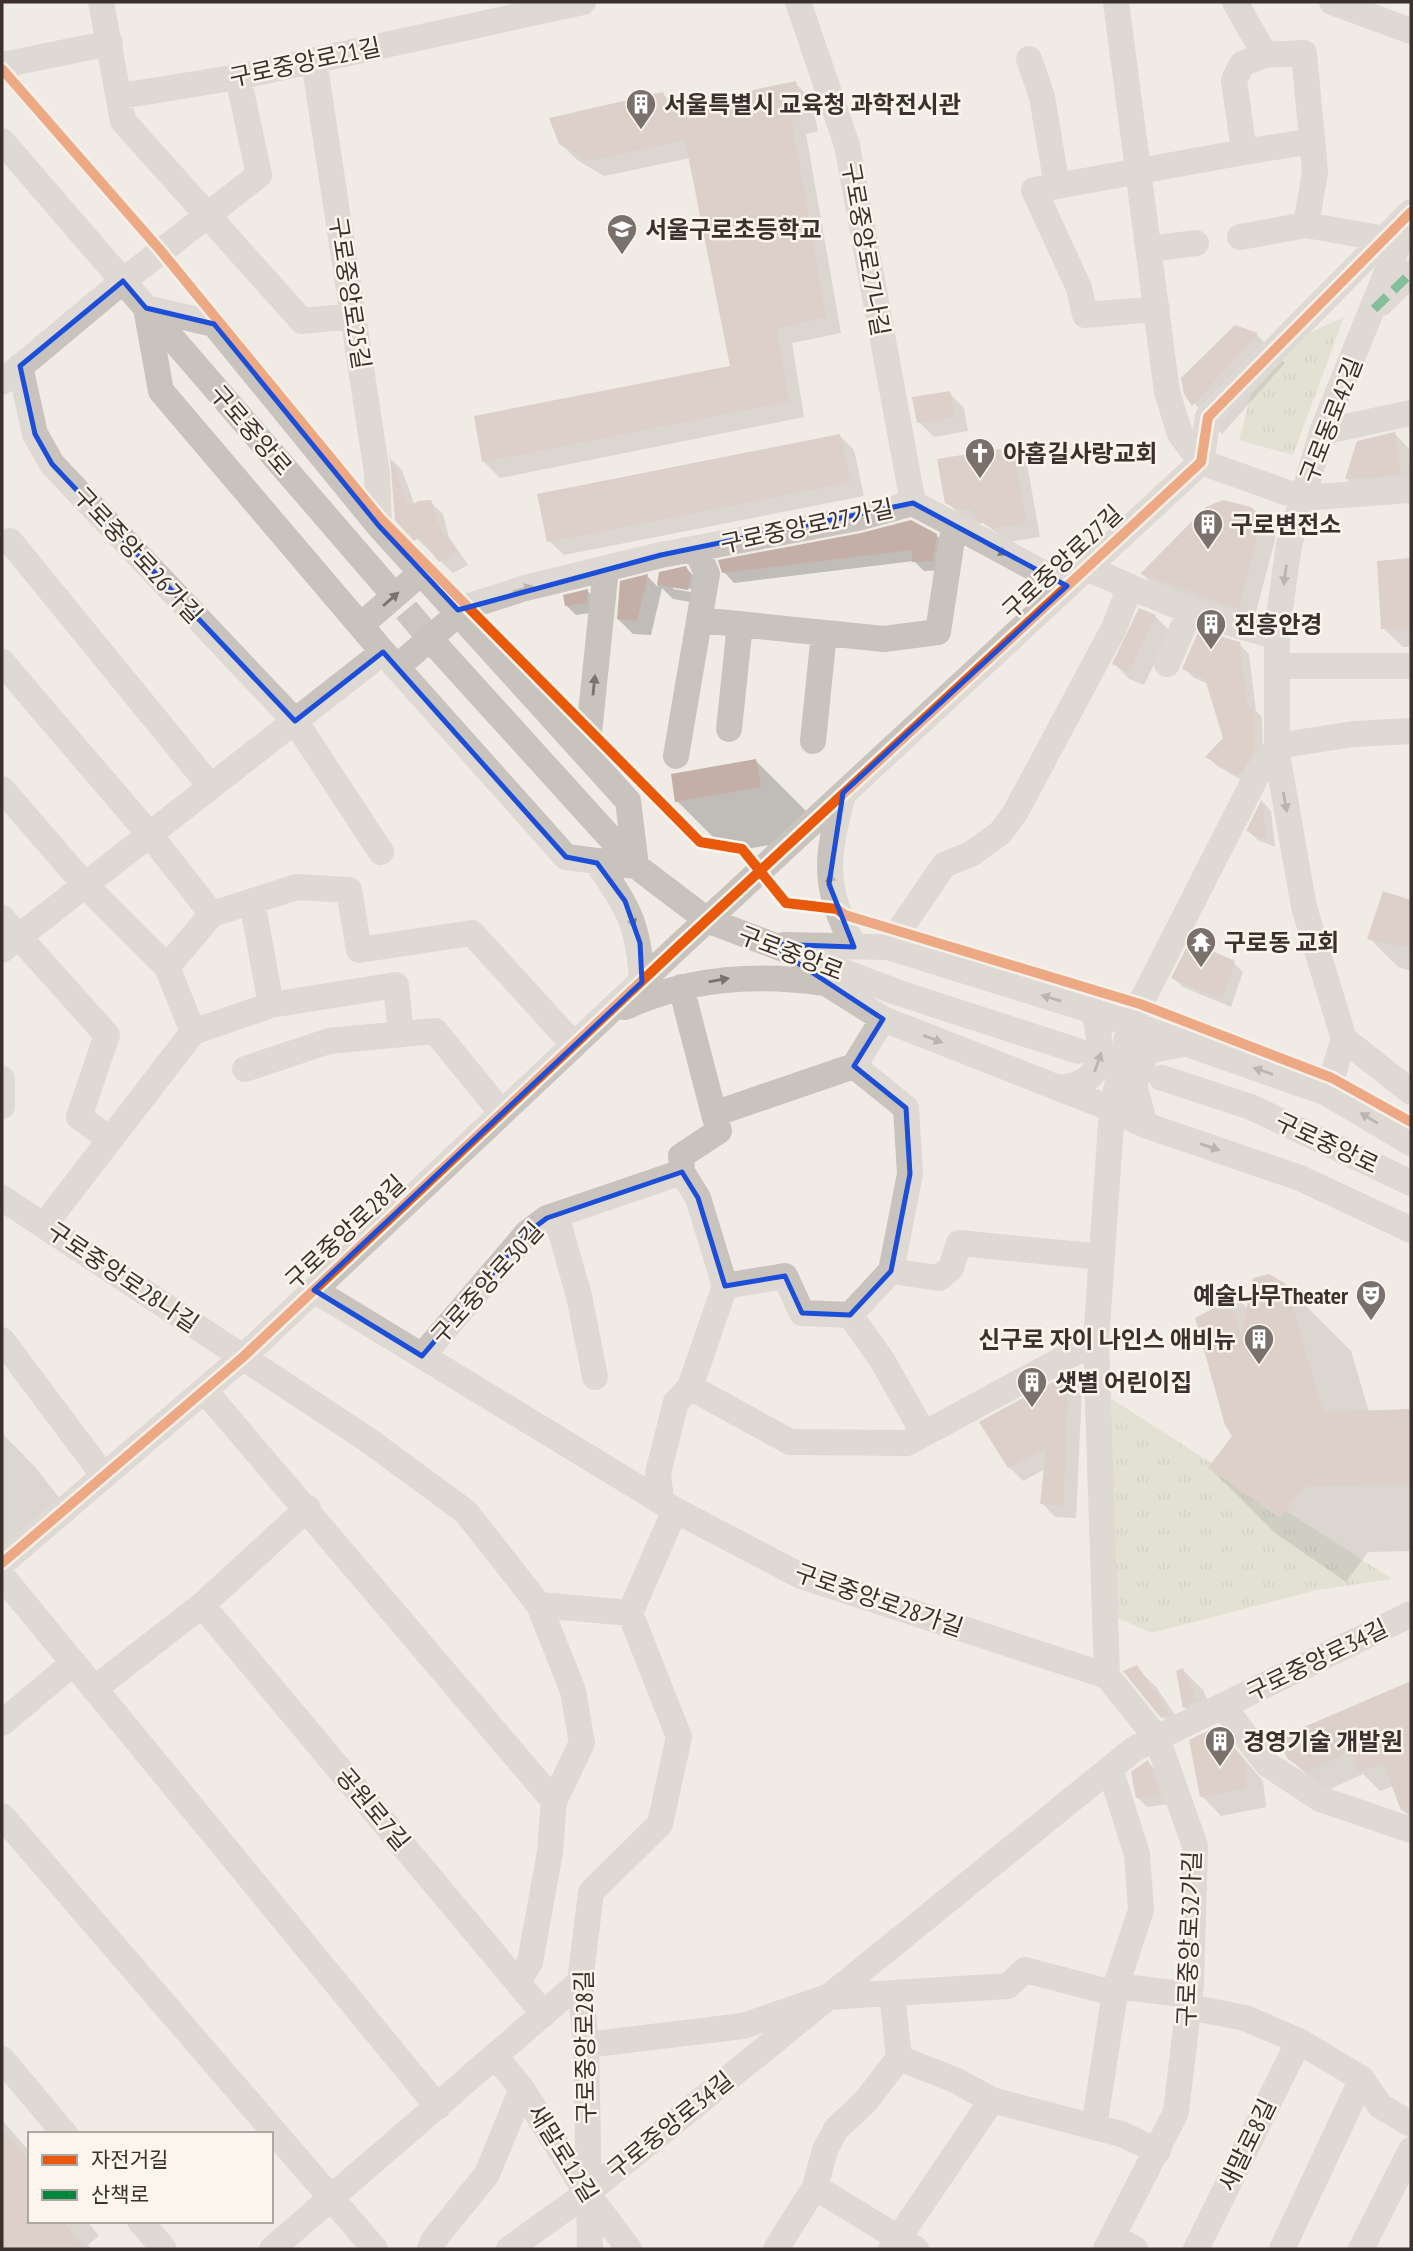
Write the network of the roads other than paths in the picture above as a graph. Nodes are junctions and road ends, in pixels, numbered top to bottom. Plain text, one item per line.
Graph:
1 (101, 2) edge
2 (583, 2) edge
3 (798, 2) edge
4 (1116, 2) edge
5 (1235, 2) edge
6 (1332, 2) edge
7 (1411, 31) edge
8 (110, 43) junction
9 (1265, 55) junction
10 (1029, 59) dead end
11 (314, 61) junction
12 (2, 65) edge
13 (238, 77) junction
14 (121, 96) junction
15 (2, 141) edge
16 (1312, 141) junction
17 (1244, 152) junction
18 (1140, 173) junction
19 (1057, 186) junction
20 (1411, 212) edge
21 (207, 215) junction
22 (1306, 225) junction
23 (1240, 237) dead end
24 (1385, 239) junction
25 (1196, 243) dead end
26 (1150, 248) junction
27 (1411, 272) edge
28 (123, 281) junction
29 (146, 308) junction
30 (1157, 309) junction
31 (1374, 309) junction
32 (353, 316) junction
33 (11, 374) edge
34 (1411, 413) edge
35 (1322, 432) junction
36 (1201, 462) junction
37 (1411, 490) edge
38 (1302, 498) junction
39 (913, 502) junction
40 (379, 526) junction
41 (954, 526) junction
42 (10, 541) dead end
43 (696, 549) junction
44 (606, 568) junction
45 (422, 572) junction
46 (1077, 577) junction
47 (380, 579) tunnel mouth
48 (1130, 587) junction
49 (459, 611) junction
50 (1190, 611) junction
51 (699, 620) junction
52 (740, 624) junction
53 (361, 625) junction
54 (824, 633) junction
55 (1277, 637) junction
56 (440, 650) tunnel mouth
57 (390, 659) junction
58 (2, 662) edge
59 (1167, 664) dead end
60 (1277, 666) junction
61 (1411, 666) edge
62 (295, 721) junction
63 (729, 729) dead end
64 (1411, 731) edge
65 (813, 741) dead end
66 (1277, 747) junction
67 (587, 752) junction
68 (676, 756) dead end
69 (211, 787) junction
70 (2, 789) edge
71 (844, 793) junction
72 (149, 835) junction
73 (381, 852) dead end
74 (597, 863) junction
75 (636, 866) junction
76 (85, 885) junction
77 (252, 901) junction
78 (212, 914) junction
79 (708, 920) junction
80 (7, 935) edge
81 (769, 944) junction
82 (854, 947) junction
83 (888, 947) junction
84 (167, 967) junction
85 (642, 982) junction
86 (824, 983) junction
87 (681, 987) junction
88 (271, 1005) junction
89 (1094, 1011) junction
90 (607, 1015) junction
91 (883, 1019) junction
92 (1130, 1024) junction
93 (193, 1032) junction
94 (401, 1034) junction
95 (1344, 1040) junction
96 (1185, 1044) junction
97 (574, 1045) junction
98 (1078, 1051) dead end
99 (854, 1066) junction
100 (246, 1069) dead end
101 (1162, 1078) dead end
102 (2, 1079) edge
103 (1058, 1088) junction
104 (1411, 1092) edge
105 (1327, 1093) junction
106 (2, 1106) edge
107 (1112, 1109) junction
108 (502, 1113) junction
109 (714, 1114) junction
110 (1145, 1125) junction
111 (108, 1138) junction
112 (1411, 1143) edge
113 (682, 1172) junction
114 (1411, 1183) edge
115 (2, 1198) edge
116 (555, 1215) junction
117 (45, 1224) junction
118 (1411, 1230) edge
119 (1102, 1257) junction
120 (891, 1271) junction
121 (725, 1286) junction
122 (314, 1290) junction
123 (850, 1315) junction
124 (2, 1340) edge
125 (1096, 1341) junction
126 (422, 1356) junction
127 (243, 1357) junction
128 (595, 1377) dead end
129 (691, 1387) junction
130 (204, 1390) junction
131 (924, 1434) junction
132 (104, 1476) junction
133 (668, 1505) junction
134 (307, 1508) junction
135 (2, 1563) edge
136 (2, 1576) edge
137 (202, 1605) junction
138 (539, 1605) junction
139 (630, 1613) junction
140 (1411, 1614) edge
141 (73, 1663) junction
142 (1107, 1676) junction
143 (94, 1689) junction
144 (1223, 1706) junction
145 (2, 1723) edge
146 (1157, 1738) junction
147 (1110, 1769) junction
148 (554, 1801) junction
149 (2, 1816) edge
150 (1411, 1830) edge
151 (518, 1982) junction
152 (580, 1982) junction
153 (1116, 1986) junction
154 (892, 1994) junction
155 (827, 1997) junction
156 (1189, 2001) junction
157 (544, 2014) junction
158 (1299, 2040) junction
159 (586, 2045) junction
160 (496, 2057) junction
161 (899, 2058) junction
162 (2, 2059) edge
163 (1362, 2079) junction
164 (523, 2089) junction
165 (992, 2100) junction
166 (438, 2107) junction
167 (1411, 2124) edge
168 (1094, 2127) junction
169 (63, 2132) edge
170 (271, 2132) edge
171 (273, 2134) edge
172 (1411, 2150) edge
173 (1158, 2151) junction
174 (815, 2187) junction
175 (587, 2193) junction
176 (329, 2200) junction
177 (142, 2223) edge
178 (1118, 2245) edge
179 (902, 2246) edge
180 (164, 2249) edge
181 (272, 2249) edge
182 (375, 2249) edge
183 (430, 2249) edge
184 (509, 2249) edge
185 (590, 2249) edge
186 (629, 2249) edge
187 (776, 2249) edge
188 (1196, 2249) edge
189 (1282, 2249) edge
190 (1362, 2249) edge

1 - 8 street
2 - 11 street, 구로중앙로21길
3 - 39 street, 구로중앙로27나길
4 - 18 street
5 - 9 street
6 - 7 street
8 - 12 street
8 - 14 street
9 - 16 street
9 - 17 street
10 - 19 street
11 - 13 street, 구로중앙로21길
11 - 32 street, 구로중앙로25길
13 - 14 street, 구로중앙로21길
13 - 21 street
14 - 21 street
15 - 28 street, 구로중앙로
16 - 17 street
16 - 22 street
17 - 18 street
18 - 19 street
18 - 26 street
19 - 30 street
20 - 24 street
20 - 31 street, 구로동로42길
21 - 28 street
21 - 32 street
22 - 23 street
22 - 24 street
24 - 36 street
25 - 26 street
26 - 30 street
27 - 31 street
28 - 29 street, 구로중앙로
28 - 33 street
29 - 40 street
29 - 47 street, 구로중앙로
29 - 53 street
30 - 36 street
31 - 35 street, 구로동로42길
32 - 40 street, 구로중앙로25길
33 - 62 street, 구로중앙로26가길
34 - 35 street
35 - 38 street, 구로동로42길
36 - 38 street
36 - 46 street, 구로중앙로27길
37 - 38 street
38 -> 55 street, 구로동로42길
39 - 41 street, 구로중앙로27가길
39 - 43 street, 구로중앙로27가길
40 - 45 street
41 -> 46 street, 구로중앙로27가길
41 - 54 street
42 - 69 street
43 - 44 street, 구로중앙로27가길
43 - 51 street, 구로중앙로27가길
49 -> 44 street, 구로중앙로27가길
67 -> 44 street
45 - 49 street
53 -> 45 street
46 - 48 street, 구로중앙로27길
46 - 71 street, 구로중앙로27길
48 - 50 street
48 - 83 street
49 - 57 street
49 - 67 street
50 - 55 street
50 - 59 street
51 - 52 street
51 - 68 street, 구로중앙로27가길
52 - 54 street
52 - 63 street
53 - 57 street
54 - 65 street
55 - 60 street, 구로동로42길
56 - 75 street, 구로중앙로
57 - 62 street
57 - 74 street
58 - 72 street
60 - 61 street
60 - 66 street, 구로동로42길
62 - 69 street
62 - 73 street, 구로중앙로26가길
64 - 66 street
66 - 92 street
66 -> 95 street, 구로동로42길
67 - 75 street
69 - 72 street
70 - 76 street
71 - 79 street, 구로중앙로27길
82 -> 71 street
72 - 76 street
72 - 78 street
74 - 75 street
74 -> 85 street
75 - 79 street, 구로중앙로
76 - 80 street
76 - 84 street
77 - 78 street
77 - 88 street
77 - 97 street
78 - 84 street
79 - 81 street, 구로중앙로
79 - 85 street, 구로중앙로28길
80 - 111 street
81 - 82 street
81 - 86 street
81 - 98 street, 구로중앙로
82 - 83 street
89 -> 83 street
84 - 93 street
85 - 90 street, 구로중앙로28길
87 -> 86 street
86 - 91 street
87 - 90 street
87 - 109 street
88 - 93 street
88 - 94 street
89 - 92 street
103 -> 89 street
90 - 97 street, 구로중앙로28길
91 - 99 street
91 -> 103 street
92 - 96 street
92 - 107 street
93 - 111 street
94 - 100 street
94 - 108 street
95 - 104 street
95 - 105 street
105 -> 96 street
96 - 110 street
97 - 108 street, 구로중앙로28길
99 - 109 street
99 - 120 street
101 - 114 street, 구로중앙로
102 - 106 street
103 - 107 street
112 -> 105 street
107 - 110 street
107 - 119 street
108 - 122 street, 구로중앙로28길
109 - 113 street
110 -> 118 street
111 - 117 street
113 - 116 street, 구로중앙로30길
113 - 121 street
115 - 117 street, 구로중앙로28나길
116 - 126 street, 구로중앙로30길
116 - 128 street, 구로중앙로30길
117 - 127 street, 구로중앙로28나길
119 - 120 street
119 - 125 street
120 - 123 street
121 - 123 street
121 - 129 street
122 - 126 street, 구로중앙로28가길
122 - 127 street, 구로중앙로28길
123 - 131 street
124 - 132 street
125 - 131 street
125 - 142 street
126 - 133 street, 구로중앙로28가길
127 - 130 street, 구로중앙로28길
127 - 138 street
129 - 131 street
129 - 133 street
130 - 132 street, 구로중앙로28길
130 - 134 street
132 - 135 street, 구로중앙로28길
133 - 139 street
133 - 142 street, 구로중앙로28가길
134 - 137 street
134 - 148 street
136 - 141 street
137 - 143 street
137 - 151 street, 공원로7길
138 - 139 street
138 - 148 street
139 - 152 street, 구로중앙로28길
140 - 144 street, 구로중앙로34길
141 - 143 street
141 - 145 street
142 - 146 street, 구로중앙로32가길
143 - 166 street
144 - 146 street, 구로중앙로34길
144 - 150 street, 구로중앙로34길
146 - 147 street, 구로중앙로34길
146 - 156 street, 구로중앙로32가길
147 - 153 street
147 - 155 street, 구로중앙로34길
148 - 151 street
149 - 170 street
151 - 157 street, 공원로7길
152 - 157 street
152 - 159 street, 구로중앙로28길
153 - 154 street, 구로중앙로34길
153 - 156 street, 구로중앙로34길
153 - 168 street
154 - 155 street, 구로중앙로34길
154 - 161 street
155 - 159 street, 구로중앙로34길
155 - 175 street, 구로중앙로34길
156 - 158 street, 구로중앙로34길
156 - 173 street, 구로중앙로32가길
157 - 160 street
158 - 163 street, 구로중앙로34길
158 - 188 street, 새말로8길
159 - 175 street, 구로중앙로28길
160 - 164 street, 새말로12길
160 - 166 street
161 - 165 street
161 - 174 street
162 - 169 street
163 - 167 street
163 - 189 street
164 - 175 street, 새말로12길
164 - 183 street
165 - 168 street
165 - 179 street
166 - 176 street
168 - 173 street
171 - 176 street
172 - 190 street
173 - 178 street, 구로중앙로32가길
174 - 179 street
174 - 187 street
175 - 184 street, 구로중앙로34길
175 - 185 street, 구로중앙로28길
175 - 186 street, 새말로12길
176 - 181 street
176 - 182 street
177 - 180 street

